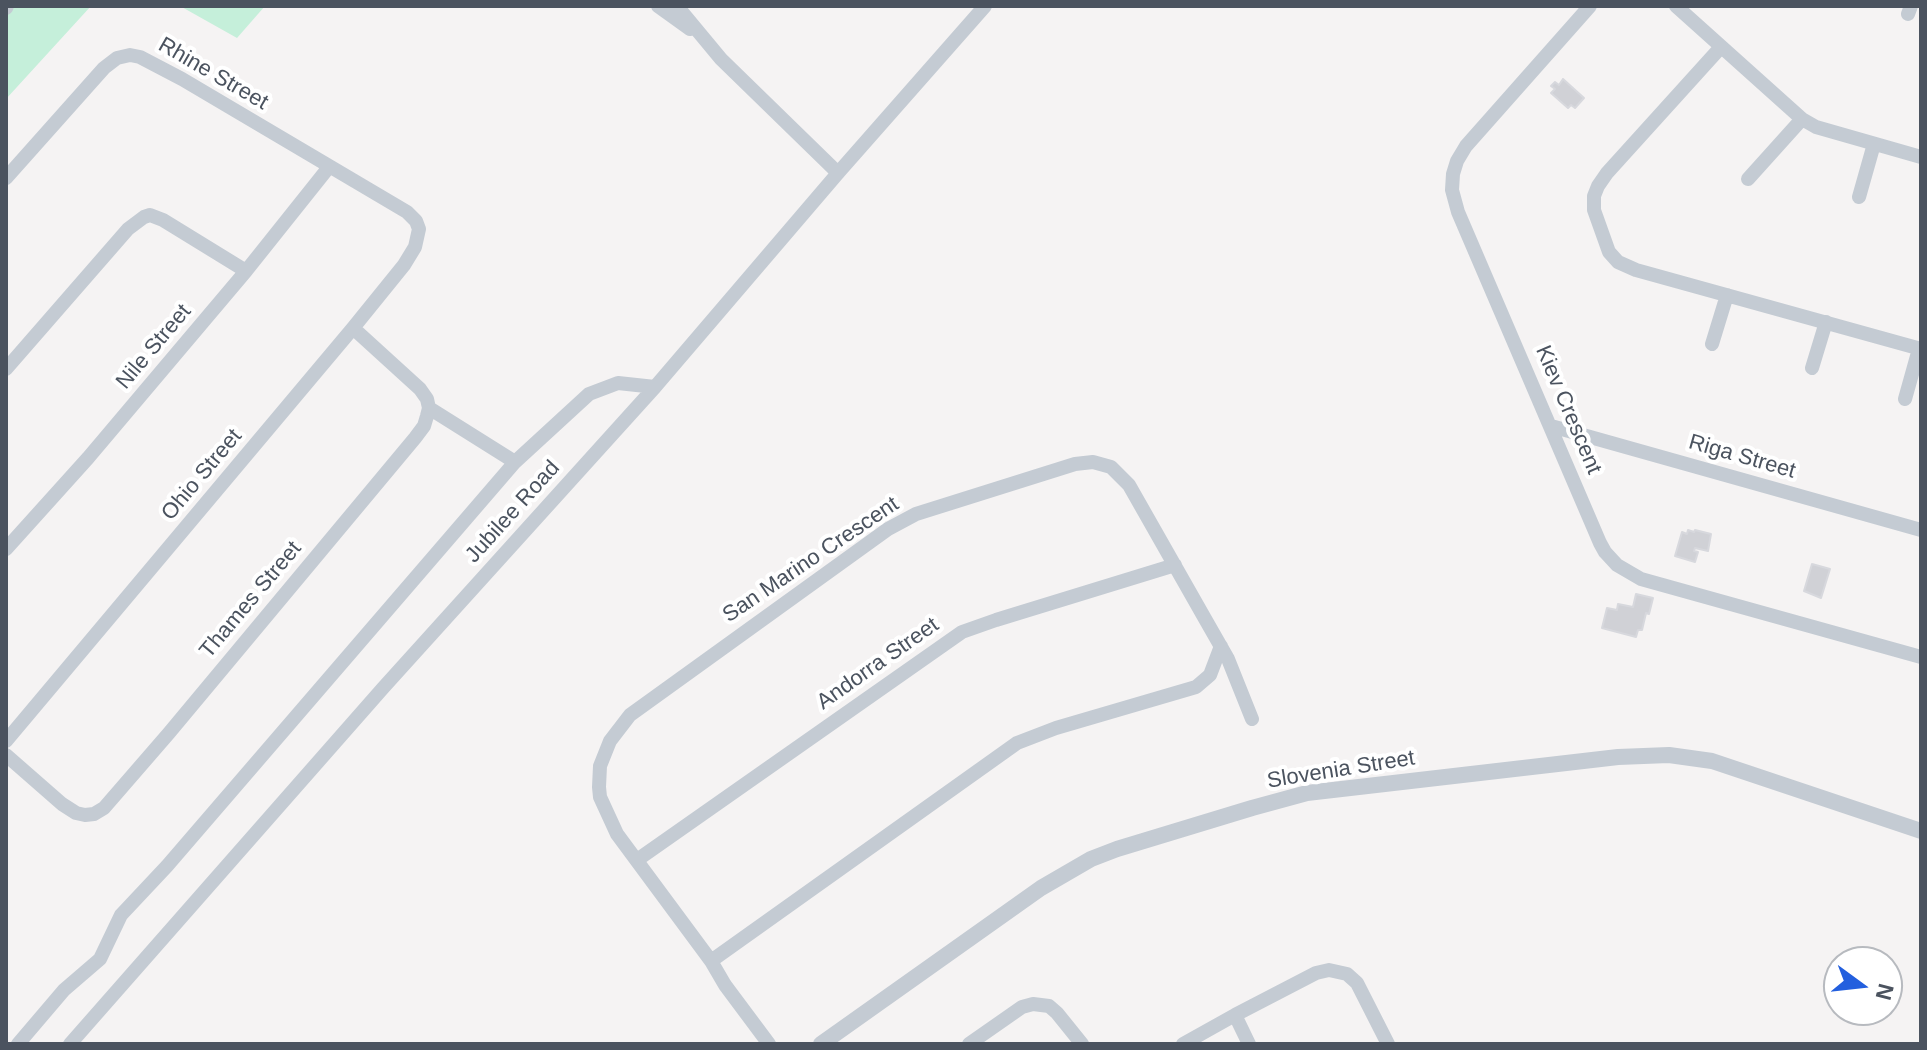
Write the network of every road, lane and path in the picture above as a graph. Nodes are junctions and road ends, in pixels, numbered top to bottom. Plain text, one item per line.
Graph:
1 (658, 6) edge
2 (677, 6) edge
3 (985, 6) edge
4 (1590, 6) edge
5 (1676, 6) edge
6 (702, 36) junction
7 (1721, 47) junction
8 (1802, 119) junction
9 (1874, 144) junction
10 (1921, 157) edge
11 (329, 167) junction
12 (838, 173) junction
13 (6, 178) edge
14 (1748, 179) dead end
15 (1859, 197) dead end
16 (419, 229) joint
17 (246, 271) junction
18 (1727, 295) junction
19 (1826, 322) junction
20 (353, 328) junction
21 (1712, 344) dead end
22 (1920, 349) edge
23 (1812, 368) dead end
24 (6, 369) edge
25 (655, 387) junction
26 (1905, 399) dead end
27 (429, 408) junction
28 (1551, 426) junction
29 (515, 462) junction
30 (1921, 530) edge
31 (6, 549) edge
32 (1175, 565) junction
33 (1221, 646) junction
34 (1921, 657) edge
35 (1252, 719) dead end
36 (6, 741) edge
37 (6, 755) edge
38 (1921, 831) edge
39 (637, 860) junction
40 (711, 961) junction
41 (1235, 1015) junction
42 (18, 1044) edge
43 (70, 1044) edge
44 (769, 1044) edge
45 (821, 1044) edge
46 (969, 1044) edge
47 (1082, 1044) edge
48 (1183, 1044) edge
49 (1249, 1044) edge
50 (1388, 1044) edge

1 - 6 street
2 - 6 street
3 - 12 street, Jubilee Road
4 - 28 street, Kiev Crescent
5 - 7 street
6 - 12 street
7 - 8 street
7 - 18 street
8 - 9 street
8 - 14 street
9 - 10 street
9 - 15 street
11 - 13 street, Rhine Street
11 - 16 street, Rhine Street
11 - 17 street, Nile Street
12 - 25 street, Jubilee Road
16 - 20 street, Ohio Street
17 - 24 street
17 - 31 street, Nile Street
18 - 19 street
18 - 21 street
19 - 22 street
19 - 23 street
20 - 27 street
20 - 36 street, Ohio Street
22 - 26 street
25 - 29 street
25 - 43 street, Jubilee Road
27 - 29 street
27 - 37 street, Thames Street
28 - 30 street, Riga Street
28 - 34 street, Kiev Crescent
29 - 42 street
32 - 33 street, San Marino Crescent
32 - 39 street, Andorra Street
32 - 39 street, San Marino Crescent
33 - 35 street, San Marino Crescent
33 - 40 street
38 - 45 street, Slovenia Street
39 - 40 street, San Marino Crescent
40 - 44 street, San Marino Crescent
41 - 48 street
41 - 49 street
41 - 50 street
46 - 47 street

